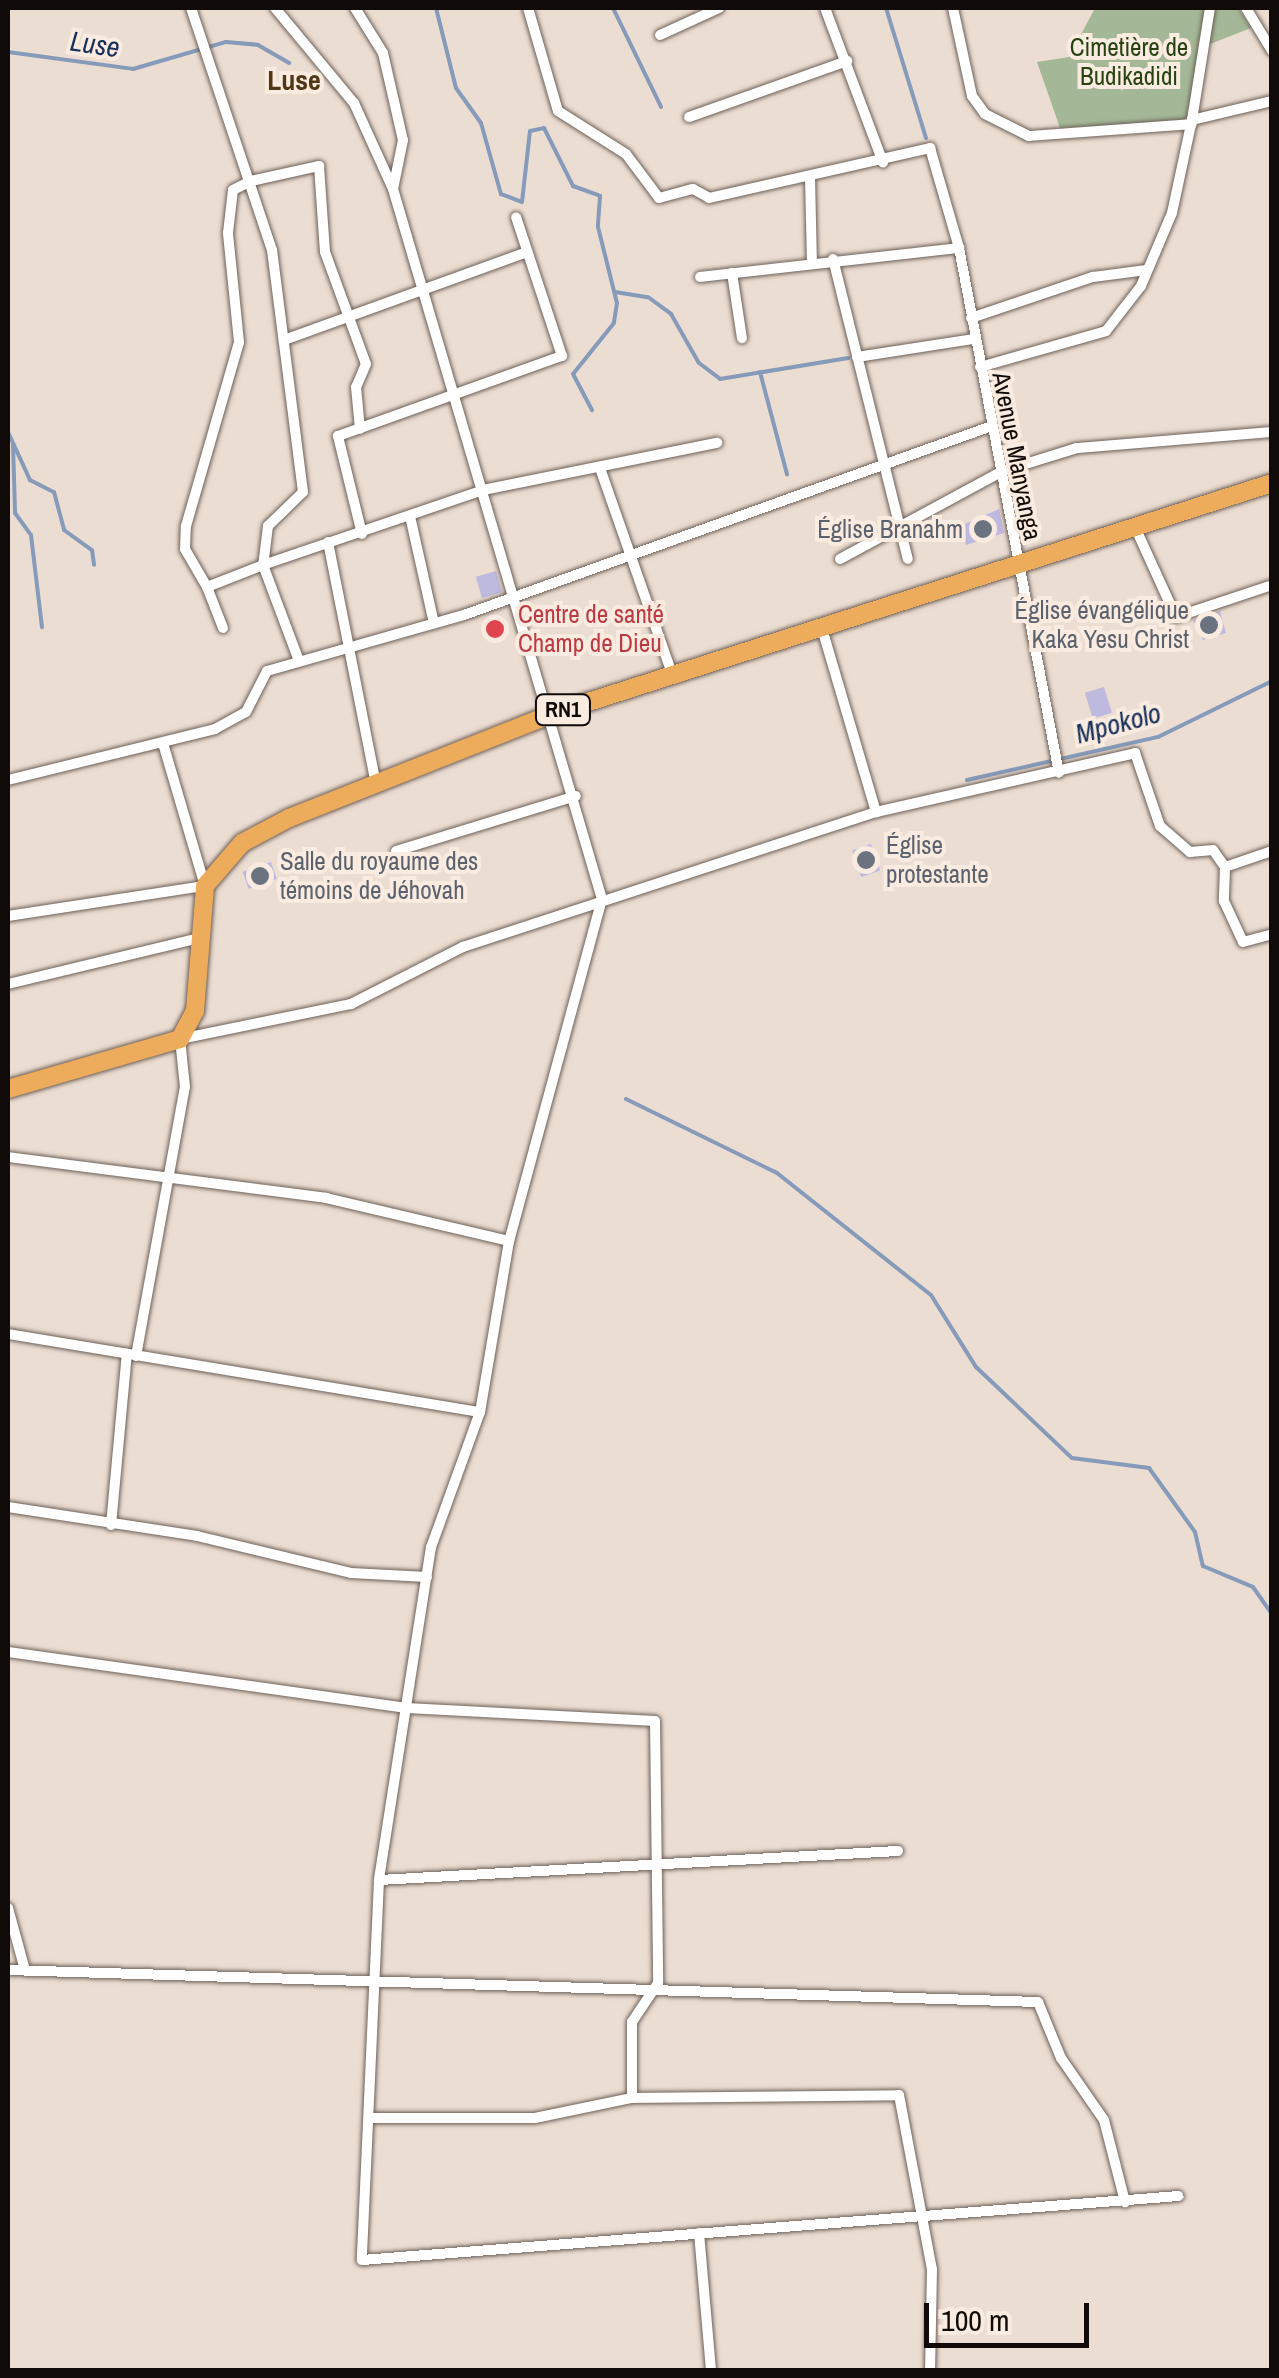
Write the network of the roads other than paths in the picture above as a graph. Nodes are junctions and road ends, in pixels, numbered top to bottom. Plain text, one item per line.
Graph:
1 (192, 8) edge
2 (274, 8) edge
3 (355, 8) edge
4 (528, 8) edge
5 (719, 8) edge
6 (825, 8) edge
7 (953, 8) edge
8 (1210, 8) edge
9 (1246, 8) edge
10 (660, 35) dead end
11 (1272, 51) edge
12 (847, 61) junction
13 (1272, 101) edge
14 (689, 117) dead end
15 (1192, 122) junction
16 (883, 162) junction
17 (810, 176) junction
18 (250, 180) junction
19 (392, 188) junction
20 (516, 217) dead end
21 (959, 248) junction
22 (527, 252) junction
23 (833, 258) junction
24 (812, 262) junction
25 (1147, 270) junction
26 (732, 272) junction
27 (700, 277) dead end
28 (424, 285) junction
29 (348, 314) junction
30 (971, 318) junction
31 (742, 338) dead end
32 (974, 339) junction
33 (284, 340) junction
34 (857, 356) junction
35 (980, 367) junction
36 (460, 395) junction
37 (992, 426) junction
38 (360, 429) junction
39 (1272, 432) edge
40 (717, 443) dead end
41 (880, 465) junction
42 (600, 468) junction
43 (1004, 472) junction
44 (1272, 483) edge
45 (482, 490) junction
46 (410, 516) junction
47 (1135, 528) junction
48 (896, 530) junction
49 (362, 534) junction
50 (328, 542) junction
51 (636, 556) junction
52 (840, 559) dead end
53 (908, 559) dead end
54 (263, 564) junction
55 (1016, 566) junction
56 (1272, 585) edge
57 (207, 587) junction
58 (514, 594) junction
59 (434, 623) junction
60 (223, 628) dead end
61 (823, 632) junction
62 (344, 646) junction
63 (299, 661) junction
64 (673, 676) junction
65 (554, 713) junction
66 (163, 743) junction
67 (1059, 773) junction
68 (8, 780) edge
69 (376, 784) junction
70 (576, 796) junction
71 (876, 812) junction
72 (396, 851) dead end
73 (1272, 851) edge
74 (1225, 867) junction
75 (205, 886) junction
76 (602, 899) junction
77 (8, 916) edge
78 (1272, 934) edge
79 (196, 939) junction
80 (8, 984) edge
81 (180, 1039) junction
82 (8, 1089) edge
83 (8, 1157) edge
84 (166, 1179) junction
85 (509, 1241) junction
86 (8, 1334) edge
87 (132, 1355) junction
88 (480, 1412) junction
89 (8, 1507) edge
90 (111, 1525) junction
91 (427, 1578) junction
92 (8, 1652) edge
93 (407, 1708) junction
94 (898, 1851) dead end
95 (654, 1859) junction
96 (379, 1880) junction
97 (8, 1908) edge
98 (8, 1970) edge
99 (25, 1970) junction
100 (376, 1978) junction
101 (658, 1983) junction
102 (632, 2098) junction
103 (370, 2118) junction
104 (1178, 2196) dead end
105 (1125, 2202) junction
106 (919, 2214) junction
107 (699, 2233) junction
108 (711, 2370) edge
109 (930, 2370) edge

1 - 18 street
2 - 19 street
3 - 19 street
4 - 17 street
5 - 10 street
6 - 12 street
7 - 15 street
8 - 15 street
9 - 11 street
12 - 14 street
12 - 16 street
13 - 15 street
15 - 25 street
16 - 17 street
16 - 21 street, Avenue Manyanga
17 - 24 street
18 - 29 street
18 - 33 street
18 - 57 street
19 - 28 street
20 - 22 street
21 - 23 street
21 - 30 street, Avenue Manyanga
22 - 28 street
22 - 36 street
23 - 24 street
23 - 34 street
24 - 26 street
25 - 30 street
25 - 35 street
26 - 27 street
26 - 31 street
28 - 29 street
28 - 36 street
29 - 33 street
29 - 38 street
30 - 32 street, Avenue Manyanga
32 - 34 street
32 - 35 street, Avenue Manyanga
33 - 54 street
34 - 41 street
35 - 37 street, Avenue Manyanga
36 - 38 street
36 - 45 street
37 - 41 street
37 - 43 street, Avenue Manyanga
38 - 49 street
39 - 43 street
40 - 42 street
41 - 48 street
41 - 51 street
42 - 45 street
42 - 51 street
43 - 48 street
43 - 55 street, Avenue Manyanga
44 - 47 highway, RN1
45 - 46 street
45 - 58 street
46 - 49 street
46 - 59 street
47 - 55 highway, RN1
47 - 56 street
48 - 52 street
48 - 53 street
49 - 50 street
50 - 54 street
50 - 62 street
51 - 58 street
51 - 64 street
54 - 57 street
54 - 63 street
55 - 61 highway, RN1
55 - 67 street, Avenue Manyanga
57 - 60 street
58 - 59 street
58 - 65 street
59 - 62 street
61 - 64 highway, RN1
61 - 71 street
62 - 63 street
62 - 69 street
63 - 66 street
64 - 65 highway, RN1
65 - 69 highway, RN1
65 - 70 street
66 - 68 street
66 - 75 street
67 - 71 street
67 - 74 street
69 - 75 highway, RN1
70 - 72 street
70 - 76 street
71 - 76 street
73 - 74 street
74 - 78 street
75 - 77 street
75 - 79 highway
76 - 81 street
76 - 85 street
79 - 80 street
79 - 81 highway
81 - 82 highway
81 - 84 street
83 - 84 street
84 - 85 street
84 - 87 street
85 - 88 street
86 - 87 street
87 - 88 street
87 - 90 street
88 - 91 street
89 - 90 street
90 - 91 street
91 - 93 street
92 - 93 street
93 - 95 street
93 - 96 street
94 - 95 street
95 - 96 street
95 - 101 street
96 - 100 street
97 - 99 street
98 - 99 street
99 - 100 street
100 - 101 street
100 - 103 street
101 - 102 street
101 - 105 street
102 - 103 street
102 - 106 street
103 - 107 street
104 - 105 street
105 - 106 street
106 - 107 street
106 - 109 street
107 - 108 street

